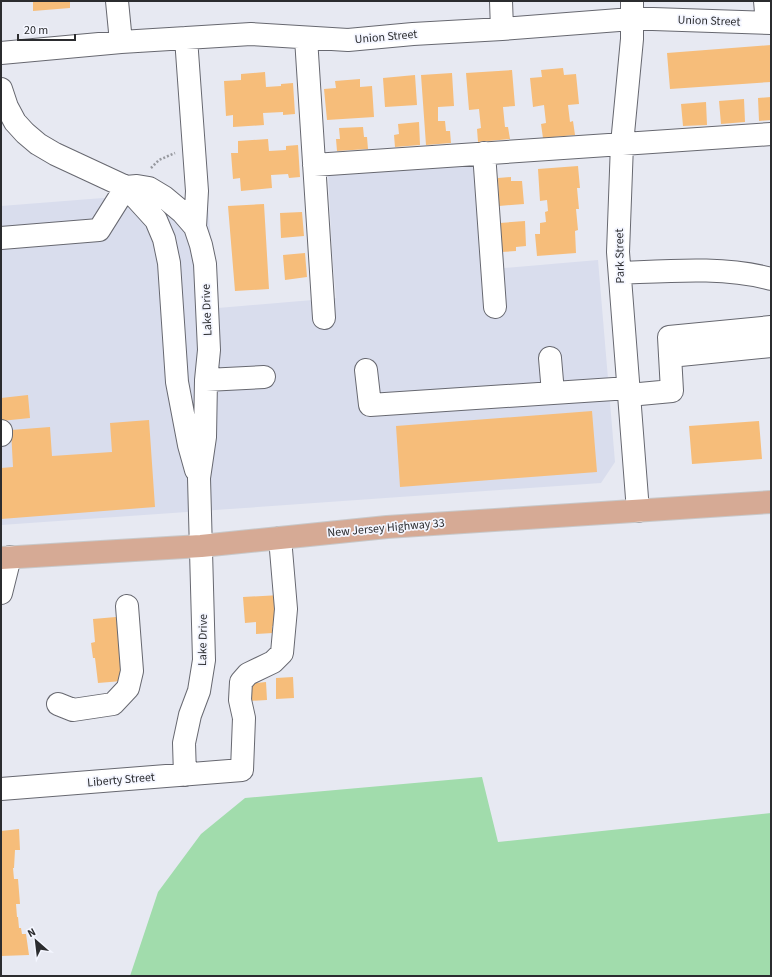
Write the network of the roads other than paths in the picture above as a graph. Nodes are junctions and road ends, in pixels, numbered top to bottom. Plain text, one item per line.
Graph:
1 (117, 1) edge
2 (502, 1) edge
3 (765, 1) edge
4 (632, 10) edge
5 (769, 23) edge
6 (502, 29) junction
7 (186, 38) junction
8 (306, 38) junction
9 (121, 42) junction
10 (1, 53) edge
11 (1, 89) edge
12 (771, 134) edge
13 (622, 144) junction
14 (484, 153) junction
15 (314, 165) junction
16 (132, 187) junction
17 (196, 227) junction
18 (1, 238) edge
19 (620, 273) junction
20 (771, 279) edge
21 (495, 307) dead end
22 (324, 318) dead end
23 (771, 327) edge
24 (771, 346) edge
25 (670, 356) junction
26 (550, 358) dead end
27 (366, 370) dead end
28 (264, 376) dead end
29 (206, 380) junction
30 (629, 392) junction
31 (553, 393) junction
32 (1, 431) edge
33 (1, 435) edge
34 (198, 478) junction
35 (771, 502) edge
36 (638, 511) junction
37 (280, 538) junction
38 (201, 546) junction
39 (6, 558) edge
40 (1, 593) edge
41 (127, 606) dead end
42 (58, 704) dead end
43 (185, 775) junction
44 (1, 790) edge

1 - 9 street
2 - 6 street
3 - 5 street
4 - 5 street, Union Street
4 - 6 street, Union Street
4 - 13 street, Park Street
6 - 8 street, Union Street
7 - 8 street, Union Street
7 - 9 street, Union Street
7 - 17 street
8 - 15 street
9 - 10 street, Union Street
11 - 16 street, Lake Drive
12 - 13 street
13 - 14 street
13 - 19 street, Park Street
14 - 15 street
14 - 21 street
15 - 22 street
16 - 17 street, Lake Drive
16 - 18 street
16 - 34 street, Lake Drive
17 - 29 street, Lake Drive
19 - 20 street
19 - 30 street, Park Street
23 - 25 street
24 - 25 street
25 - 30 street
26 - 31 street
27 - 31 street
28 - 29 street
29 - 34 street, Lake Drive
30 - 31 street
30 - 36 street, Park Street
32 - 33 street
34 - 38 street, Lake Drive
35 - 36 main road, New Jersey Highway 33
36 - 37 main road, New Jersey Highway 33
37 - 38 main road, New Jersey Highway 33
37 - 43 street, Liberty Street
38 - 39 main road, New Jersey Highway 33
38 - 43 street, Lake Drive
39 - 40 street
41 - 42 street
43 - 44 street, Liberty Street

